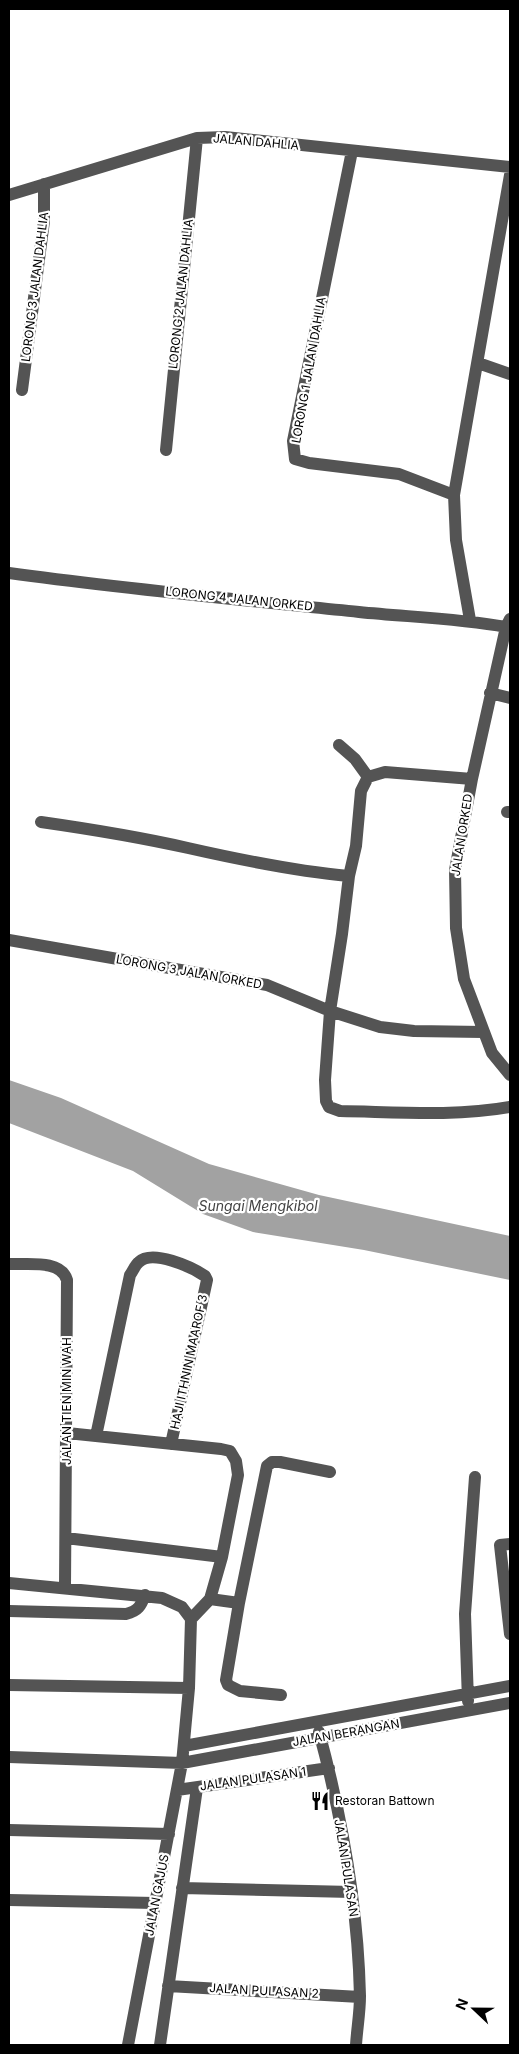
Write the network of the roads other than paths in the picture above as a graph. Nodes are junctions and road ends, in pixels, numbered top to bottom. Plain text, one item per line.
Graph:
1 (197, 138) junction
2 (352, 151) junction
3 (510, 167) edge
4 (510, 175) edge
5 (44, 184) junction
6 (9, 195) edge
7 (478, 363) junction
8 (510, 374) edge
9 (22, 390) dead end
10 (166, 450) dead end
11 (454, 496) junction
12 (9, 573) edge
13 (470, 620) junction
14 (508, 623) edge
15 (490, 694) junction
16 (510, 698) edge
17 (339, 745) dead end
18 (368, 777) junction
19 (472, 779) junction
20 (41, 822) dead end
21 (349, 876) junction
22 (9, 940) edge
23 (330, 1011) junction
24 (483, 1032) junction
25 (510, 1075) edge
26 (510, 1107) edge
27 (9, 1264) edge
28 (67, 1433) junction
29 (96, 1436) junction
30 (171, 1444) junction
31 (330, 1472) dead end
32 (475, 1477) dead end
33 (66, 1538) junction
34 (510, 1544) edge
35 (222, 1557) junction
36 (9, 1583) edge
37 (65, 1588) junction
38 (508, 1592) edge
39 (145, 1595) junction
40 (210, 1599) junction
41 (239, 1603) junction
42 (9, 1612) edge
43 (191, 1619) junction
44 (510, 1633) edge
45 (9, 1685) edge
46 (510, 1686) edge
47 (189, 1688) junction
48 (468, 1694) junction
49 (281, 1695) dead end
50 (510, 1703) edge
51 (469, 1711) junction
52 (316, 1722) junction
53 (320, 1738) junction
54 (184, 1746) junction
55 (9, 1757) edge
56 (182, 1764) junction
57 (329, 1768) junction
58 (197, 1788) junction
59 (177, 1790) junction
60 (9, 1830) edge
61 (168, 1834) junction
62 (182, 1888) junction
63 (352, 1892) junction
64 (9, 1900) edge
65 (155, 1903) junction
66 (168, 1986) junction
67 (360, 1997) junction
68 (128, 2045) edge
69 (160, 2045) edge
70 (356, 2045) edge

1 - 2 street, JALAN DAHLIA
1 - 5 street, JALAN DAHLIA
1 - 10 street, LORONG 2 JALAN DAHLIA
2 - 3 street, JALAN DAHLIA
2 - 11 street, LORONG 1 JALAN DAHLIA
4 - 7 street
5 - 6 street, JALAN DAHLIA
5 - 9 street, LORONG 3 JALAN DAHLIA
7 - 8 street
7 - 11 street
11 - 13 street
12 - 13 street, LORONG 4 JALAN ORKED
13 - 14 street, LORONG 4 JALAN ORKED
14 - 15 street, JALAN ORKED
15 - 16 street
15 - 19 street, JALAN ORKED
17 - 18 street
18 - 19 street
18 - 21 street
19 - 24 street, JALAN ORKED
20 - 21 street
21 - 23 street
22 - 23 street, LORONG 3 JALAN ORKED
23 - 24 street, LORONG 3 JALAN ORKED
23 - 26 street
24 - 25 street, JALAN ORKED
27 - 28 street, JALAN TIEN MIN WAH
28 - 29 street
28 - 33 street, JALAN TIEN MIN WAH
29 - 30 street
29 - 30 street, HAJI ITHNIN MAAROF 3
30 - 35 street
31 - 41 street
32 - 48 street
33 - 35 street
33 - 37 street, JALAN TIEN MIN WAH
34 - 38 street
35 - 40 street
36 - 37 street
37 - 39 street
38 - 44 street
39 - 42 street
39 - 43 street
40 - 41 street
40 - 43 street
41 - 49 street
43 - 47 street, JALAN GAJUS
45 - 47 street
46 - 48 street, JALAN BERANGAN
47 - 54 street, JALAN GAJUS
48 - 51 street
48 - 52 street, JALAN BERANGAN
50 - 51 street, JALAN BERANGAN
51 - 53 street, JALAN BERANGAN
52 - 53 street, JALAN PULASAN
52 - 54 street, JALAN BERANGAN
53 - 56 street, JALAN BERANGAN
53 - 57 street, JALAN PULASAN
54 - 56 street, JALAN GAJUS
55 - 56 street, JALAN BERANGAN
56 - 59 street, JALAN GAJUS
57 - 58 street, JALAN PULASAN 1
57 - 63 street, JALAN PULASAN
58 - 59 street, JALAN PULASAN 1
58 - 62 street
59 - 61 street, JALAN GAJUS
60 - 61 street
61 - 65 street, JALAN GAJUS
62 - 63 street
62 - 66 street
63 - 67 street, JALAN PULASAN
64 - 65 street
65 - 68 street, JALAN GAJUS
66 - 67 street, JALAN PULASAN 2
66 - 69 street
67 - 70 street, JALAN PULASAN

